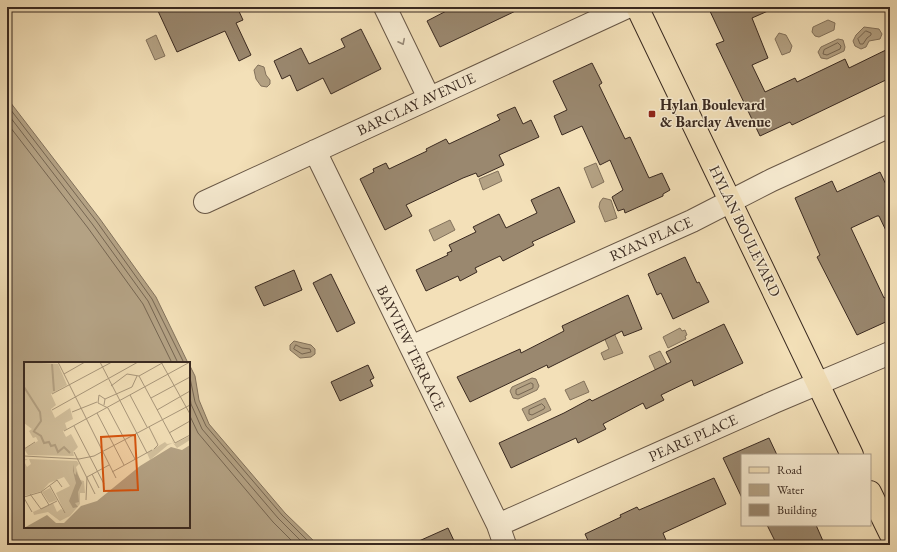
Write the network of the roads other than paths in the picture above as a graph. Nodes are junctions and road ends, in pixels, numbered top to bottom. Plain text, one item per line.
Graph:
1 (385, 7) edge
2 (627, 7) edge
3 (637, 7) edge
4 (429, 98) junction
5 (890, 126) edge
6 (315, 151) junction
7 (731, 201) junction
8 (205, 202) dead end
9 (411, 347) junction
10 (890, 353) edge
11 (818, 384) junction
12 (852, 454) edge
13 (871, 494) edge
14 (890, 533) edge
15 (501, 535) edge

1 -> 4 street
2 - 4 street, BARCLAY AVENUE
3 - 7 main road, HYLAN BOULEVARD
4 - 6 street, BARCLAY AVENUE
5 - 7 street, RYAN PLACE
6 - 8 street, BARCLAY AVENUE
6 - 9 street, BAYVIEW TERRACE
7 - 9 street, RYAN PLACE
7 - 11 main road, HYLAN BOULEVARD
9 - 15 street, BAYVIEW TERRACE
10 - 11 street, PEARE PLACE
11 - 12 main road, HYLAN BOULEVARD
11 - 15 street, PEARE PLACE
13 - 14 main road

